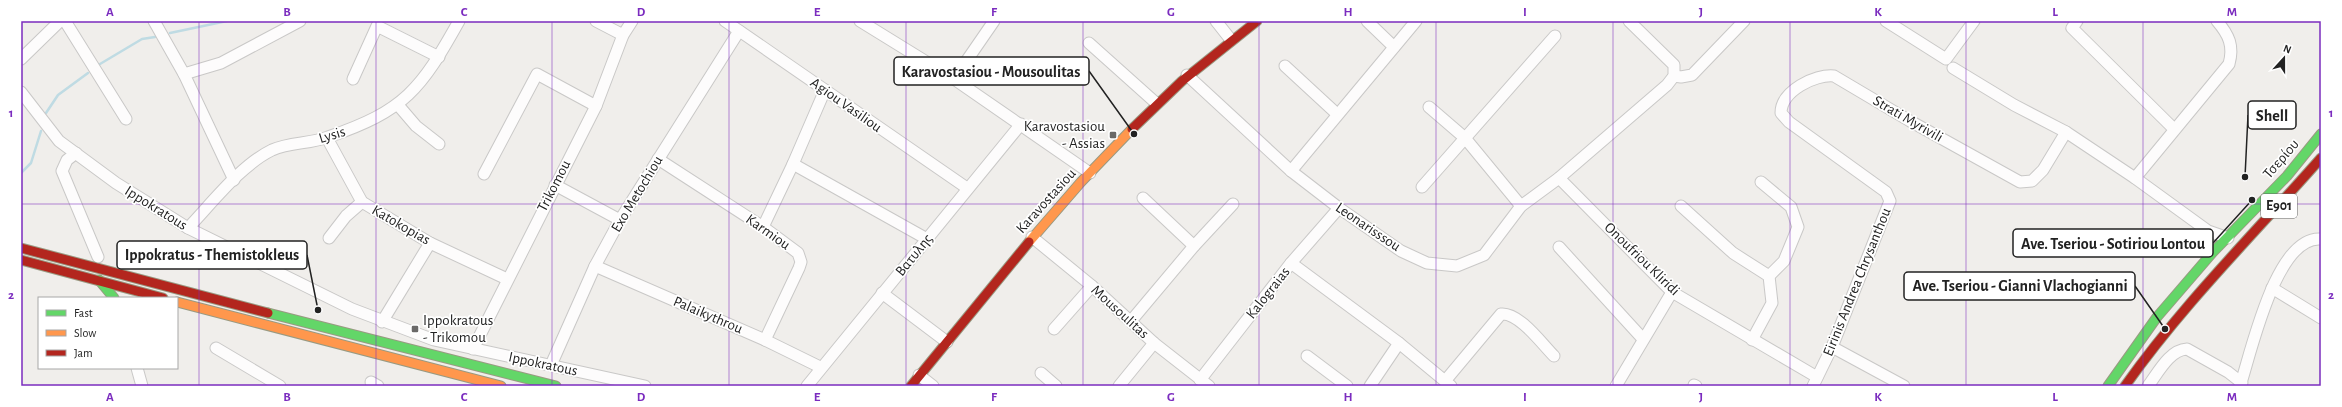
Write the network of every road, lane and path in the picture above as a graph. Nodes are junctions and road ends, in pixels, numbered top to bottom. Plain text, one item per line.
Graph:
1 (60, 21) edge
2 (65, 21) edge
3 (154, 21) edge
4 (300, 21) edge
5 (459, 21) edge
6 (596, 21) edge
7 (632, 21) edge
8 (725, 21) edge
9 (860, 21) edge
10 (1216, 21) edge
11 (1258, 21) edge
12 (1367, 21) edge
13 (1416, 21) edge
14 (1629, 21) edge
15 (1744, 21) edge
16 (1886, 21) edge
17 (1974, 21) edge
18 (2077, 21) edge
19 (2217, 21) edge
20 (992, 22) edge
21 (739, 31) junction
22 (623, 35) junction
23 (1555, 36) dead end
24 (1231, 40) junction
25 (1089, 43) dead end
26 (1394, 47) junction
27 (439, 57) junction
28 (21, 59) edge
29 (1949, 63) junction
30 (1285, 66) dead end
31 (184, 74) junction
32 (1187, 75) junction
33 (1674, 76) junction
34 (353, 78) dead end
35 (954, 79) junction
36 (825, 90) junction
37 (21, 92) edge
38 (1156, 103) junction
39 (398, 105) junction
40 (596, 106) junction
41 (1429, 107) dead end
42 (1337, 114) junction
43 (126, 119) dead end
44 (1021, 124) junction
45 (2174, 129) junction
46 (2066, 132) junction
47 (2321, 134) edge
48 (327, 138) junction
49 (1465, 138) junction
50 (1815, 139) joint
51 (439, 144) dead end
52 (76, 153) junction
53 (2321, 158) edge
54 (658, 160) junction
55 (793, 164) junction
56 (1291, 171) junction
57 (1090, 173) junction
58 (484, 174) dead end
59 (1559, 178) junction
60 (2135, 178) junction
61 (234, 180) junction
62 (1761, 182) dead end
63 (555, 185) junction
64 (1422, 187) dead end
65 (967, 188) junction
66 (1143, 198) dead end
67 (362, 202) junction
68 (1233, 204) dead end
69 (1521, 206) junction
70 (1681, 206) dead end
71 (1339, 208) junction
72 (620, 220) junction
73 (763, 227) junction
74 (188, 228) junction
75 (2208, 231) junction
76 (1032, 237) junction
77 (329, 238) dead end
78 (2228, 238) junction
79 (927, 239) junction
80 (2317, 239) edge
81 (430, 243) junction
82 (1194, 246) junction
83 (1559, 247) dead end
84 (21, 248) edge
85 (2213, 252) junction
86 (98, 257) dead end
87 (21, 260) edge
88 (1291, 263) junction
89 (595, 266) junction
90 (1769, 276) junction
91 (507, 279) junction
92 (99, 280) junction
93 (1092, 286) junction
94 (2272, 288) junction
95 (1672, 292) junction
96 (882, 293) junction
97 (113, 297) edge
98 (158, 297) edge
99 (178, 302) edge
100 (2321, 318) edge
101 (1130, 321) junction
102 (382, 322) junction
103 (1054, 329) dead end
104 (1643, 339) junction
105 (765, 340) junction
106 (1752, 340) junction
107 (947, 342) junction
108 (1154, 343) junction
109 (1399, 343) junction
110 (1832, 347) junction
111 (216, 348) dead end
112 (473, 349) junction
113 (1307, 356) dead end
114 (1554, 356) dead end
115 (551, 365) junction
116 (820, 367) junction
117 (137, 369) edge
118 (1041, 373) dead end
119 (919, 375) junction
120 (1815, 382) edge
121 (1204, 383) edge
122 (1448, 384) edge
123 (2241, 384) edge
124 (142, 386) edge
125 (280, 386) edge
126 (501, 386) edge
127 (556, 386) edge
128 (645, 386) edge
129 (807, 386) edge
130 (911, 386) edge
131 (933, 386) edge
132 (1056, 386) edge
133 (1119, 386) edge
134 (1347, 386) edge
135 (1370, 386) edge
136 (1616, 386) edge
137 (1902, 386) edge
138 (2108, 386) edge
139 (2125, 386) edge
140 (2148, 386) edge

1 - 28 street
2 - 43 street
3 - 31 street
4 - 31 street
5 - 27 street, Lysis
6 - 22 street
7 - 22 street, Trikomou
8 - 21 street, Agiou Vasiliou
9 - 35 street
10 - 24 street
11 - 24 main road, Karavostasiou
12 - 26 street
13 - 26 street
14 - 33 street
15 - 33 street
16 - 29 street
17 - 29 street
18 - 45 street
19 - 45 street
20 - 35 street
21 - 36 street, Agiou Vasiliou
21 - 54 street, Exo Metochiou
22 - 40 street, Trikomou
23 - 49 street
24 - 32 main road, Karavostasiou
25 - 38 street
26 - 42 street
27 - 34 street
27 - 39 street, Lysis
29 - 46 street
30 - 42 street
31 - 61 street
32 - 38 main road, Karavostasiou
32 - 56 street, Leonarisssou
33 - 59 street, Leonarisssou
35 - 44 street
36 - 55 street
36 - 65 street, Agiou Vasiliou
37 - 52 street, Ippokratous
38 - 57 main road, Karavostasiou
39 - 48 street, Lysis
39 - 51 street
40 - 58 street
40 - 63 street, Trikomou
41 - 49 street
42 - 56 street
44 - 57 street
44 - 65 street, Βατυλης
45 - 60 street
46 - 50 street, Strati Myrivili
46 - 60 street
47 - 78 main road, Τσερίου / E901
48 - 61 street, Lysis
48 - 67 street, Katokopias
49 - 64 street
49 - 69 street
50 - 110 street, Eirinis Andrea Chrysanthou
52 - 74 street, Ippokratous
52 - 86 street
53 - 139 main road, Τσερίου / E901
54 - 72 street, Exo Metochiou
54 - 73 street, Karmiou
55 - 73 street
55 - 79 street
56 - 71 street, Leonarisssou
57 - 76 main road, Karavostasiou
59 - 69 street, Leonarisssou
59 - 95 street, Onoufriou Kliridi
60 - 75 street
61 - 74 street, Lysis
62 - 90 street
63 - 72 street
63 - 91 street, Trikomou
65 - 79 street, Βατυλης
66 - 82 street
67 - 77 street
67 - 81 street, Katokopias
68 - 82 street
69 - 71 street, Leonarisssou
70 - 90 street
71 - 88 street, Kalograias
72 - 89 street, Exo Metochiou
73 - 105 street, Karmiou
74 - 102 street, Ippokratous
75 - 78 street
75 - 85 street
76 - 93 street, Mousoulitas
76 - 107 main road, Karavostasiou
78 - 85 main road, Τσερίου / E901
79 - 96 street, Βατυλης
80 - 94 street
81 - 91 street, Katokopias
81 - 102 street
82 - 101 street
83 - 104 street
84 - 127 main road
85 - 138 main road, Τσερίου / E901
87 - 92 main road
88 - 109 street
88 - 121 street, Kalograias
89 - 105 street, Palaikythrou
89 - 115 street, Exo Metochiou
90 - 106 street
91 - 112 street, Trikomou
92 - 97 main road
92 - 98 main road
93 - 101 street, Mousoulitas
93 - 103 street
94 - 100 street
94 - 123 street
95 - 104 street
95 - 106 street, Onoufriou Kliridi
96 - 107 street
96 - 116 street, Βατυλης
99 - 126 main road
101 - 108 street, Mousoulitas
102 - 112 street, Ippokratous
104 - 136 street
105 - 116 street, Palaikythrou
106 - 120 street, Onoufriou Kliridi
107 - 119 main road, Karavostasiou
108 - 121 street, Mousoulitas
108 - 133 street
109 - 122 street
109 - 135 street
110 - 120 street, Eirinis Andrea Chrysanthou
110 - 137 street
111 - 125 street
112 - 115 street, Ippokratous
113 - 134 street
114 - 122 street
115 - 128 street, Ippokratous
116 - 129 street, Βατυλης
117 - 124 street
118 - 132 street
119 - 130 main road, Karavostasiou
119 - 131 street
123 - 140 street

